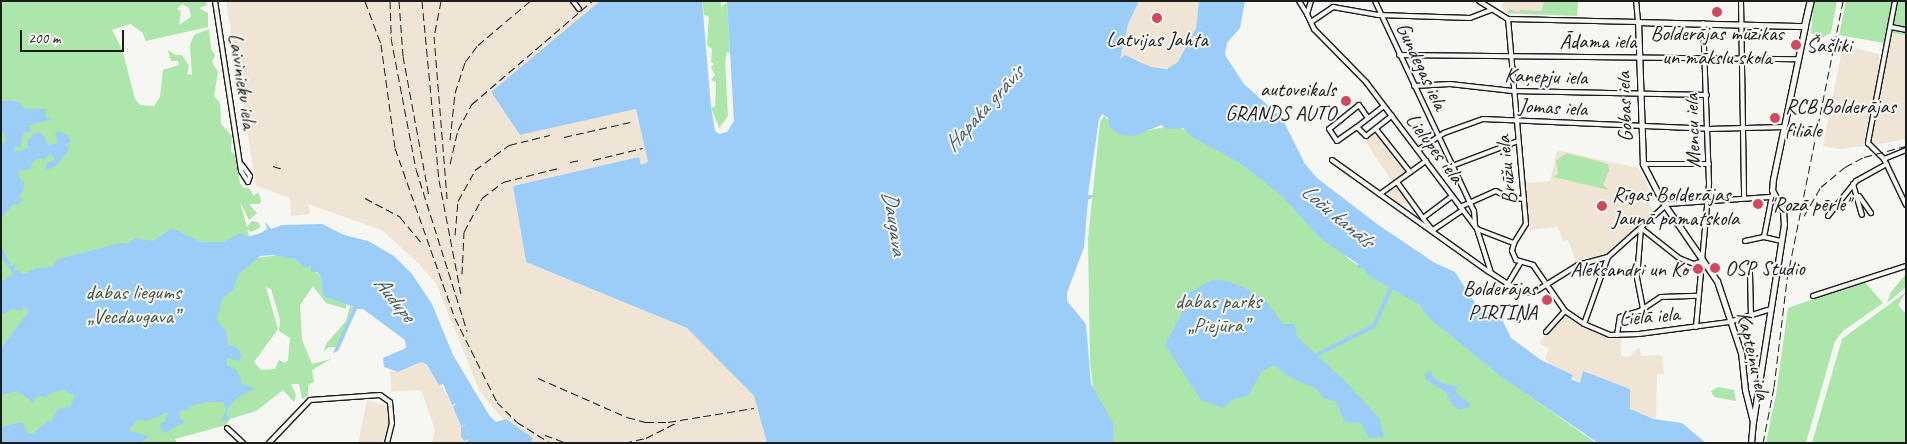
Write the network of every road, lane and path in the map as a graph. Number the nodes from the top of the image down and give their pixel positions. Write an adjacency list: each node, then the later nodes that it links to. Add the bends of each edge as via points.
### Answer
1 (216, 1): 53 (street, Laivinieku iela)
2 (573, 1): 11 (street)
3 (1299, 1): 13 (street, Lielupes iela)
4 (1311, 1): 13 (street)
5 (1375, 1): 14 (street, Gundegas iela)
6 (1479, 1): 12 (street)
7 (1636, 1): 17 (street, Gobas iela)
8 (1741, 1): 19 (street)
9 (1811, 1): 20 (main road)
10 (1895, 1): 21 (street)
11 (578, 9)
12 (1491, 10): 14 (street, via 1470,18); 15 (street)
13 (1307, 14): 16 (street, Lielupes iela)
14 (1381, 15): 16 (street, via 1333,7); 23 (street, Gundegas iela)
15 (1508, 20): 17 (street); 24 (street, Brūžu iela)
16 (1311, 22): 33 (street, Lielupes iela, via 1324,42 1361,76)
17 (1638, 22): 18 (street); 25 (street, Gobas iela)
18 (1703, 23): 19 (street); 26 (street, Mencu iela)
19 (1740, 24): 20 (street); 27 (street)
20 (1805, 26): 28 (street)
21 (1891, 27): 22 (street); 47 (street, via 1868,138 1868,143)
22 (1904, 29)
23 (1399, 55): 24 (street, Ādama iela); 29 (street, Gundegas iela)
24 (1509, 55): 25 (street, Ādama iela); 30 (street, Brūžu iela)
25 (1638, 56): 26 (street, Ādama iela); 31 (street, Gobas iela)
26 (1705, 58): 27 (street, Ādama iela); 32 (street, Mencu iela)
27 (1742, 58): 28 (street, Ādama iela); 40 (street)
28 (1797, 59): 39 (street)
29 (1414, 86): 30 (street, Kaņepju iela, via 1450,84); 43 (street, Gundegas iela)
30 (1513, 91): 31 (street, Kaņepju iela); 36 (street, Brūžu iela)
31 (1640, 94): 32 (street, Kaņepju iela); 38 (street, Gobas iela)
32 (1707, 95): 42 (street, Mencu iela)
33 (1384, 106): 34 (street, Lielupes iela); 35 (street)
34 (1392, 116): 41 (street); 45 (street, Lielupes iela)
35 (1368, 118): 37 (street); 37 (street, via 1359,105 1329,129 1337,141)
36 (1516, 120): 38 (street, Jomas iela); 43 (street, Jomas iela, via 1479,119); 44 (street, Brūžu iela)
37 (1357, 127): 41 (street, via 1366,136)
38 (1641, 127): 42 (street, Jomas iela); 50 (street, Gobas iela)
39 (1784, 127): 40 (street, Jomas iela); 61 (street)
40 (1742, 128): 42 (street, Jomas iela); 63 (street)
41 (1376, 129): 55 (street)
42 (1708, 129): 51 (street, Mencu iela)
43 (1438, 136): 45 (street, Jomas iela); 54 (street, Gundegas iela)
44 (1518, 141): 54 (street); 62 (street, Brūžu iela)
45 (1418, 150): 49 (street, Lielupes iela)
46 (1906, 150): 47 (street)
47 (1884, 159): 52 (street)
48 (1332, 160): 58 (street)
49 (1426, 161): 55 (street); 60 (street, Lielupes iela)
50 (1643, 164): 51 (street); 68 (street, Gobas iela)
51 (1709, 164): 64 (street, Mencu iela)
52 (1887, 164): 57 (street); 66 (street)
53 (242, 165)
54 (1452, 166): 65 (street, Gundegas iela)
55 (1410, 172): 56 (street)
56 (1397, 182): 58 (street); 67 (street)
57 (1853, 184): 59 (street); 73 (street)
58 (1380, 194): 70 (street)
59 (1858, 194): 71 (street); 72 (street)
60 (1452, 196): 69 (street, Lielupes iela); 74 (street)
61 (1772, 196): 63 (street); 78 (street); 80 (street, via 1784,217)
62 (1524, 198): 65 (street, via 1507,197 1496,191); 81 (street, Brūžu iela, via 1526,224)
63 (1744, 198): 64 (street)
64 (1708, 200): 68 (street); 83 (street, Mencu iela)
65 (1469, 201): 69 (street); 75 (street, Gundegas iela, via 1476,218)
66 (1906, 205)
67 (1414, 206): 70 (street); 74 (street)
68 (1665, 206): 76 (street); 83 (street, Kapteiņu iela)
69 (1461, 208): 75 (street, Lielupes iela); 77 (street)
70 (1405, 212): 77 (street)
71 (1871, 213)
72 (1862, 215)
73 (1828, 216)
74 (1423, 218): 77 (street)
75 (1476, 228): 81 (street, Brūžu iela); 86 (street, Lielupes iela)
76 (1641, 228): 82 (street); 83 (street, via 1679,258 1694,264); 92 (street, via 1637,278)
77 (1433, 231): 86 (street)
78 (1764, 238): 79 (street); 80 (street)
79 (1745, 241)
80 (1781, 241): 93 (street)
81 (1514, 243): 84 (street, via 1512,250)
82 (1608, 258): 89 (street, via 1578,265); 97 (street)
83 (1702, 261): 90 (street, Mencu iela); 96 (street, Kapteiņu iela, via 1717,281)
84 (1520, 263): 88 (street); 89 (street, Lielā iela, via 1533,265)
85 (1906, 266): 91 (street)
86 (1491, 273): 88 (street)
87 (1750, 273): 95 (street)
88 (1507, 285): 89 (street, via 1530,294)
89 (1546, 286): 94 (street, Lielā iela)
90 (1698, 296): 92 (street, via 1661,297); 98 (street, Mencu iela)
91 (1813, 296)
92 (1643, 309): 100 (street, via 1620,317)
93 (1771, 309): 95 (street, Lielā iela); 101 (street)
94 (1565, 311): 97 (street, Lielā iela); 99 (street)
95 (1751, 316): 96 (street, Lielā iela)
96 (1731, 322): 98 (street, Lielā iela); 101 (street, Kapteiņu iela, via 1740,347)
97 (1584, 324): 100 (street, Lielā iela)
98 (1696, 327): 100 (street, Lielā iela)
99 (1546, 332)
100 (1617, 335)
101 (1753, 422): 103 (street, Kapteiņu iela)
102 (227, 428): 104 (street)
103 (1752, 442)
104 (243, 443)
105 (269, 443): 106 (street, via 310,400 380,394 390,402 392,423)
106 (387, 443)

